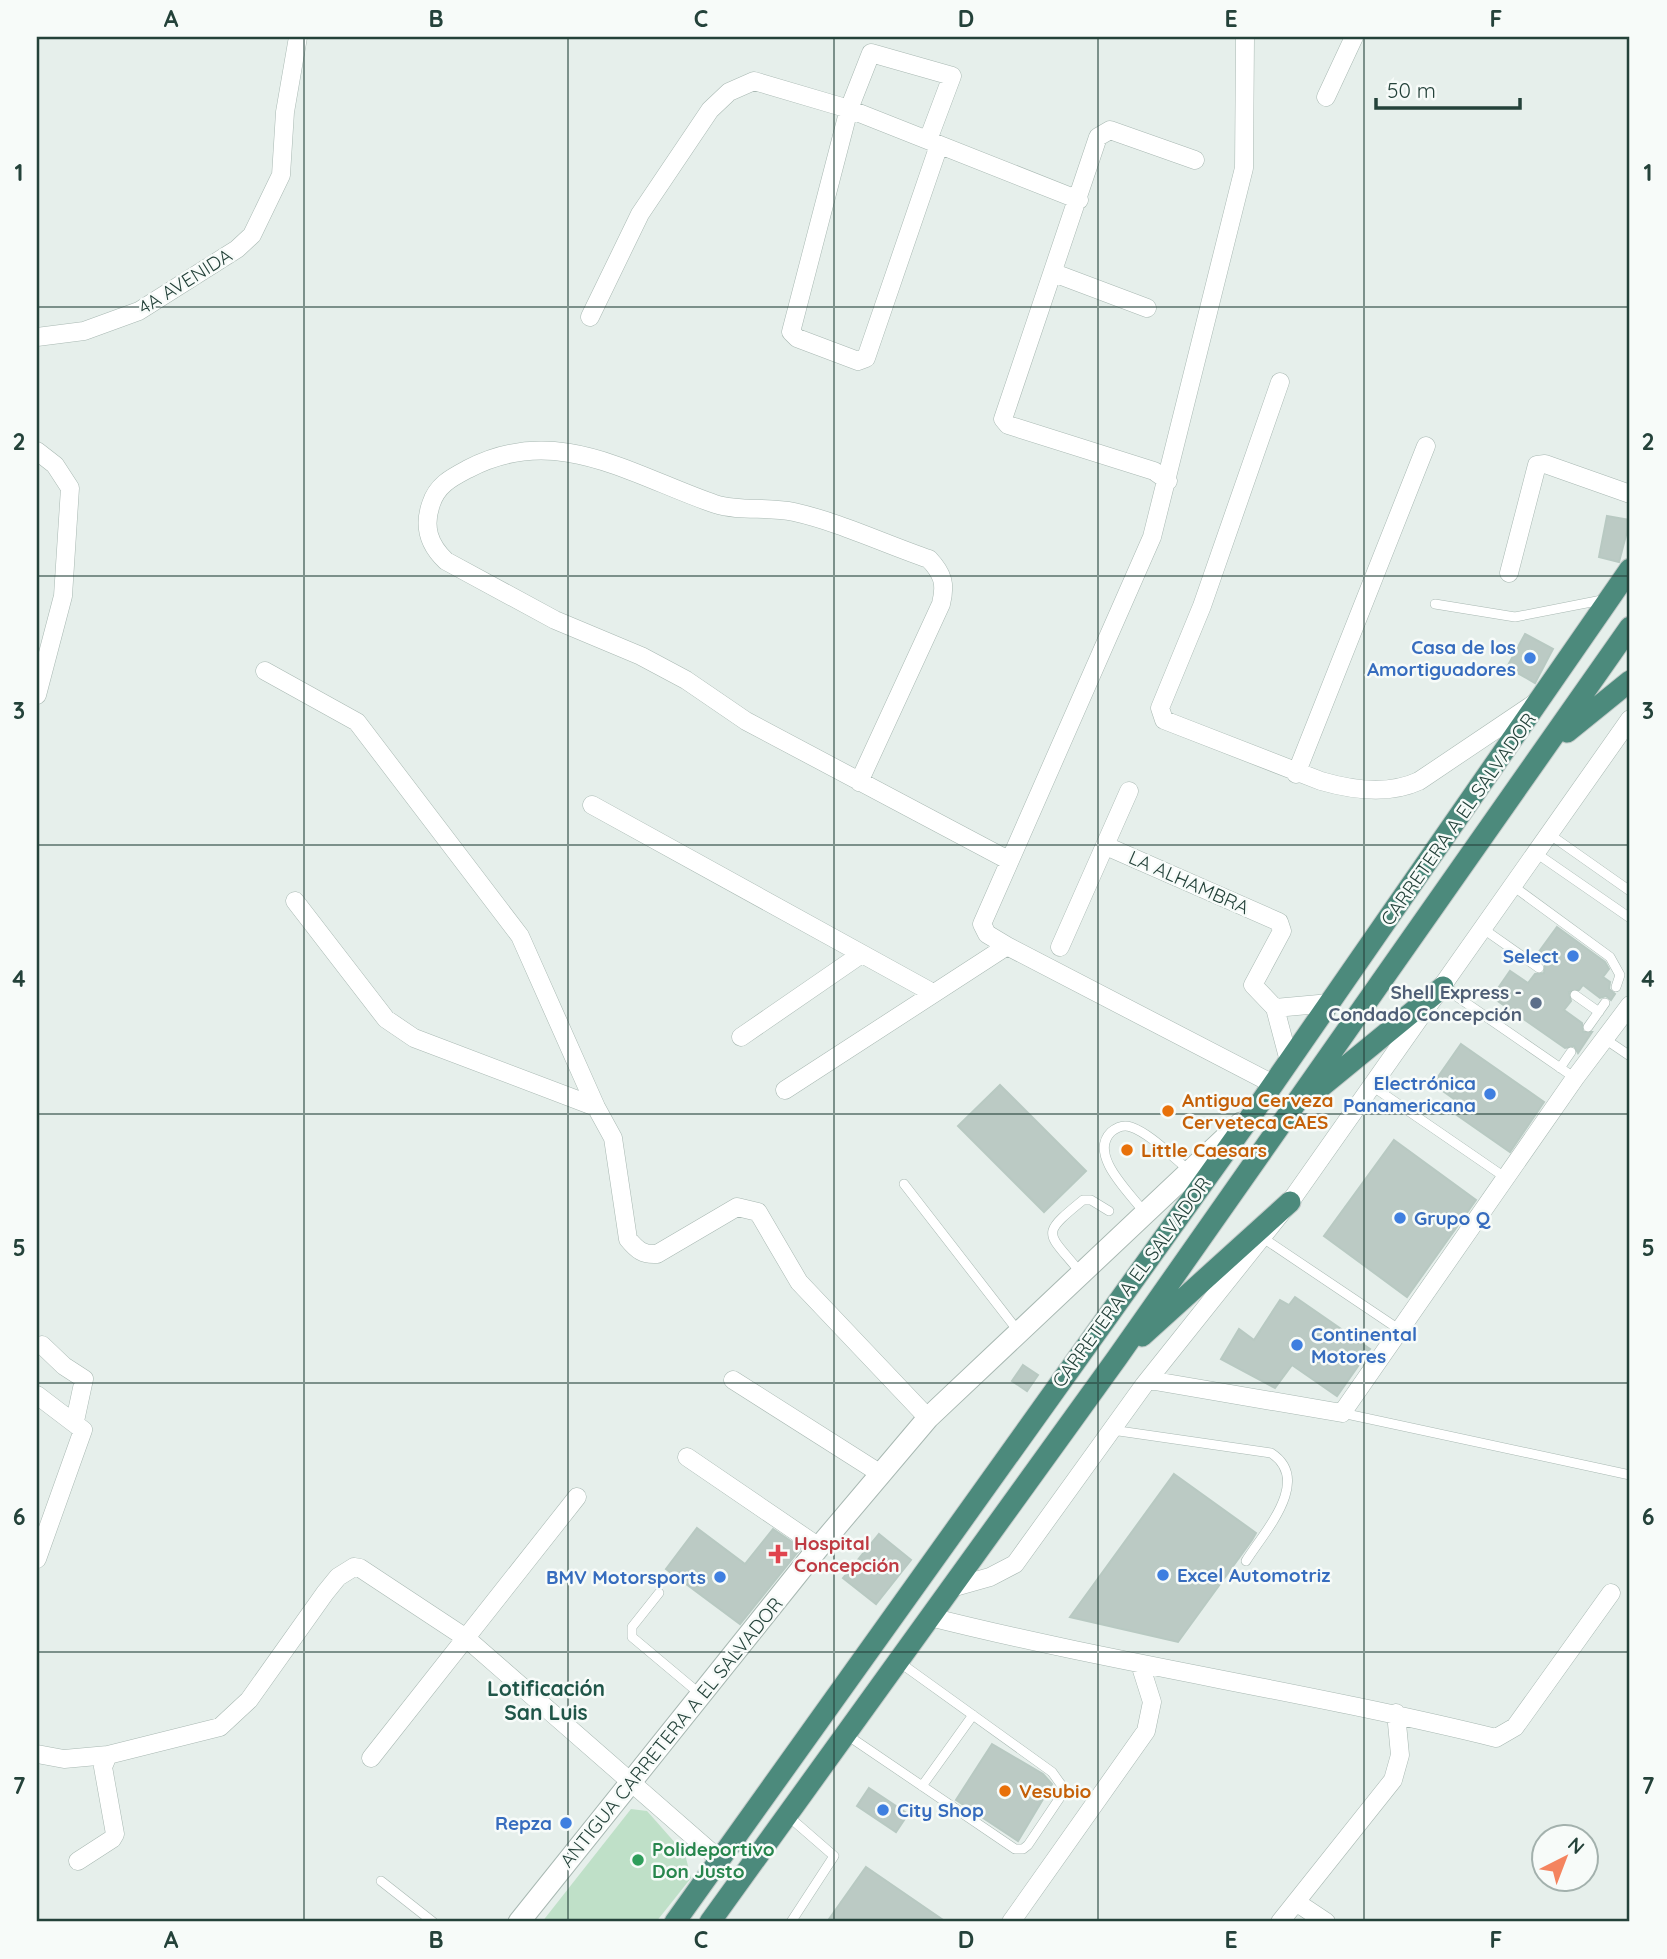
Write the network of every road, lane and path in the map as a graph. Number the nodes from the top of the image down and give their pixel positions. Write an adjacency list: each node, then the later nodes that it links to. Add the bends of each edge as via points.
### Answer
1 (298, 37): 12 (street, 4A AVENIDA, via 285,112 281,175 251,235 237,249 139,311 84,331)
2 (1245, 37): 16 (street, via 1244,167)
3 (1354, 37): 4 (street)
4 (1326, 97)
5 (849, 109): 6 (street); 6 (street, via 871,53 950,74 954,79); 6 (street, via 792,332 797,338 858,361 866,358); 11 (street, via 754,81 729,92 710,110 640,215)
6 (934, 143): 8 (street)
7 (1195, 160): 8 (street, via 1110,130 1103,132)
8 (1079, 200): 9 (street)
9 (1054, 273): 10 (street); 16 (street, via 1003,419 1154,471)
10 (1147, 308)
11 (590, 317)
12 (37, 337)
13 (1280, 382): 31 (street, via 1202,606 1160,708 1164,720)
14 (1426, 446): 31 (street)
15 (37, 451): 25 (street, via 55,465 69,488 63,596)
16 (1168, 481): 38 (street, via 1149,545)
17 (1630, 494): 19 (street, via 1537,465)
18 (1630, 569): 20 (highway, CARRETERA A EL SALVADOR)
19 (1508, 573)
20 (1609, 599): 21 (lane, via 1515,617); 26 (highway, CARRETERA A EL SALVADOR)
21 (1435, 604)
22 (1630, 627): 29 (highway, CARRETERA A EL SALVADOR)
23 (265, 671): 67 (street, via 358,722 520,936)
24 (1630, 681): 29 (highway)
25 (37, 695)
26 (1542, 698): 28 (street); 30 (highway, CARRETERA A EL SALVADOR)
27 (1630, 719): 35 (street)
28 (1472, 746): 30 (street); 31 (street, via 1400,790 1342,787)
29 (1549, 746): 69 (highway, CARRETERA A EL SALVADOR)
30 (1500, 758): 52 (highway, CARRETERA A EL SALVADOR)
31 (1296, 774)
32 (859, 782): 32 (street, via 941,604 945,588 929,559 796,512 717,505 616,463 579,453 535,452 477,464 436,490 427,519 428,535 446,561 555,620 686,680 746,721); 38 (street)
33 (1129, 791): 36 (street)
34 (592, 805): 46 (street)
35 (1549, 834): 37 (street); 40 (lane)
36 (1107, 846): 45 (street, LA ALHAMBRA); 55 (street, LA ALHAMBRA, via 1279,922 1282,930 1253,985)
37 (1536, 853): 39 (street); 42 (lane)
38 (1008, 860): 44 (street, via 982,924 987,934)
39 (1513, 886): 43 (street); 49 (lane, via 1611,957 1620,975)
40 (1630, 891)
41 (295, 901): 67 (street, via 386,1019 414,1038)
42 (1630, 918)
43 (1482, 928): 47 (lane); 48 (street)
44 (1007, 946): 50 (street); 64 (street)
45 (1060, 947)
46 (860, 955): 50 (street); 58 (street)
47 (1539, 968)
48 (1443, 987): 63 (lane); 65 (street); 69 (highway)
49 (1616, 987)
50 (933, 993): 66 (street)
51 (1575, 995): 56 (lane)
52 (1330, 1003): 55 (street); 62 (highway, CARRETERA A EL SALVADOR)
53 (1605, 1003): 56 (lane)
54 (1630, 1004): 59 (street)
55 (1275, 1008): 62 (street, LA ALHAMBRA)
56 (1599, 1012): 57 (lane)
57 (1588, 1027)
58 (741, 1037)
59 (1605, 1039): 61 (lane); 63 (street)
60 (1571, 1052): 63 (lane)
61 (1630, 1056)
62 (1289, 1061): 64 (highway, CARRETERA A EL SALVADOR)
63 (1567, 1073): 71 (street)
64 (1273, 1084): 68 (highway, CARRETERA A EL SALVADOR)
65 (1372, 1086): 71 (lane); 73 (street)
66 (785, 1090)
67 (596, 1107): 87 (street, via 613,1138 628,1239 638,1250 657,1254 737,1207 758,1212 799,1282)
68 (1255, 1109): 70 (street, ANTIGUA CARRETERA A EL SALVADOR); 76 (highway, CARRETERA A EL SALVADOR)
69 (1290, 1112): 82 (highway, CARRETERA A EL SALVADOR)
70 (1189, 1170): 75 (street, ANTIGUA CARRETERA A EL SALVADOR); 75 (lane, via 1133,1128 1118,1127 1111,1132 1103,1145 1105,1158)
71 (1506, 1178): 79 (street)
72 (904, 1184): 80 (lane)
73 (1290, 1202): 77 (street); 82 (highway)
74 (1110, 1211): 78 (lane, via 1083,1200 1054,1223 1052,1239)
75 (1144, 1212): 76 (street); 78 (street, ANTIGUA CARRETERA A EL SALVADOR)
76 (1167, 1231): 100 (highway, CARRETERA A EL SALVADOR)
77 (1263, 1238): 79 (lane); 84 (street)
78 (1080, 1272): 80 (street, ANTIGUA CARRETERA A EL SALVADOR)
79 (1399, 1330): 86 (street)
80 (1017, 1331): 87 (street, ANTIGUA CARRETERA A EL SALVADOR)
81 (42, 1345): 88 (street, via 84,1379)
82 (1116, 1358): 97 (highway, CARRETERA A EL SALVADOR)
83 (733, 1380): 91 (street)
84 (1149, 1380): 86 (street); 89 (street)
85 (37, 1395): 88 (street)
86 (1342, 1413): 92 (lane)
87 (928, 1418): 91 (street, ANTIGUA CARRETERA A EL SALVADOR)
88 (75, 1421): 95 (street, via 83,1430)
89 (1112, 1430): 96 (lane, via 1271,1453 1282,1460 1289,1474 1287,1494); 97 (street, via 1015,1564)
90 (687, 1457): 94 (street)
91 (881, 1474): 94 (street, ANTIGUA CARRETERA A EL SALVADOR)
92 (1630, 1475)
93 (577, 1497): 102 (street)
94 (819, 1548): 105 (street, ANTIGUA CARRETERA A EL SALVADOR)
95 (37, 1559)
96 (1246, 1561)
97 (951, 1588): 101 (highway, CARRETERA A EL SALVADOR)
98 (659, 1593): 105 (lane, via 632,1627 632,1637)
99 (1611, 1593): 106 (street, via 1506,1734 1496,1738)
100 (900, 1605): 101 (highway); 115 (highway, CARRETERA A EL SALVADOR)
101 (928, 1620): 103 (highway, CARRETERA A EL SALVADOR); 104 (street)
102 (466, 1638): 110 (street, via 354,1567 338,1577 249,1700 220,1727); 111 (street); 112 (street)
103 (899, 1661): 107 (lane); 108 (highway, CARRETERA A EL SALVADOR)
104 (1140, 1664): 106 (street); 124 (street, via 1153,1702 1146,1731)
105 (702, 1695): 112 (street, ANTIGUA CARRETERA A EL SALVADOR)
106 (1396, 1713): 118 (street, via 1400,1755 1393,1780)
107 (973, 1715): 113 (lane); 113 (lane, via 1062,1782 1065,1790 1028,1845 1015,1849)
108 (846, 1735): 113 (lane); 114 (highway, CARRETERA A EL SALVADOR)
109 (37, 1754): 110 (street, via 64,1759)
110 (108, 1755): 116 (street, via 103,1767 115,1834)
111 (371, 1758)
112 (629, 1783): 115 (street); 120 (street, ANTIGUA CARRETERA A EL SALVADOR)
113 (922, 1786)
114 (788, 1815): 122 (highway, CARRETERA A EL SALVADOR); 123 (lane, via 834,1856)
115 (720, 1860): 121 (highway, CARRETERA A EL SALVADOR)
116 (78, 1861)
117 (381, 1881): 119 (lane)
118 (1296, 1902): 125 (street); 126 (street)
119 (433, 1922)
120 (519, 1922)
121 (675, 1922)
122 (710, 1922)
123 (792, 1922)
124 (1011, 1922)
125 (1280, 1922)
126 (1326, 1922)

